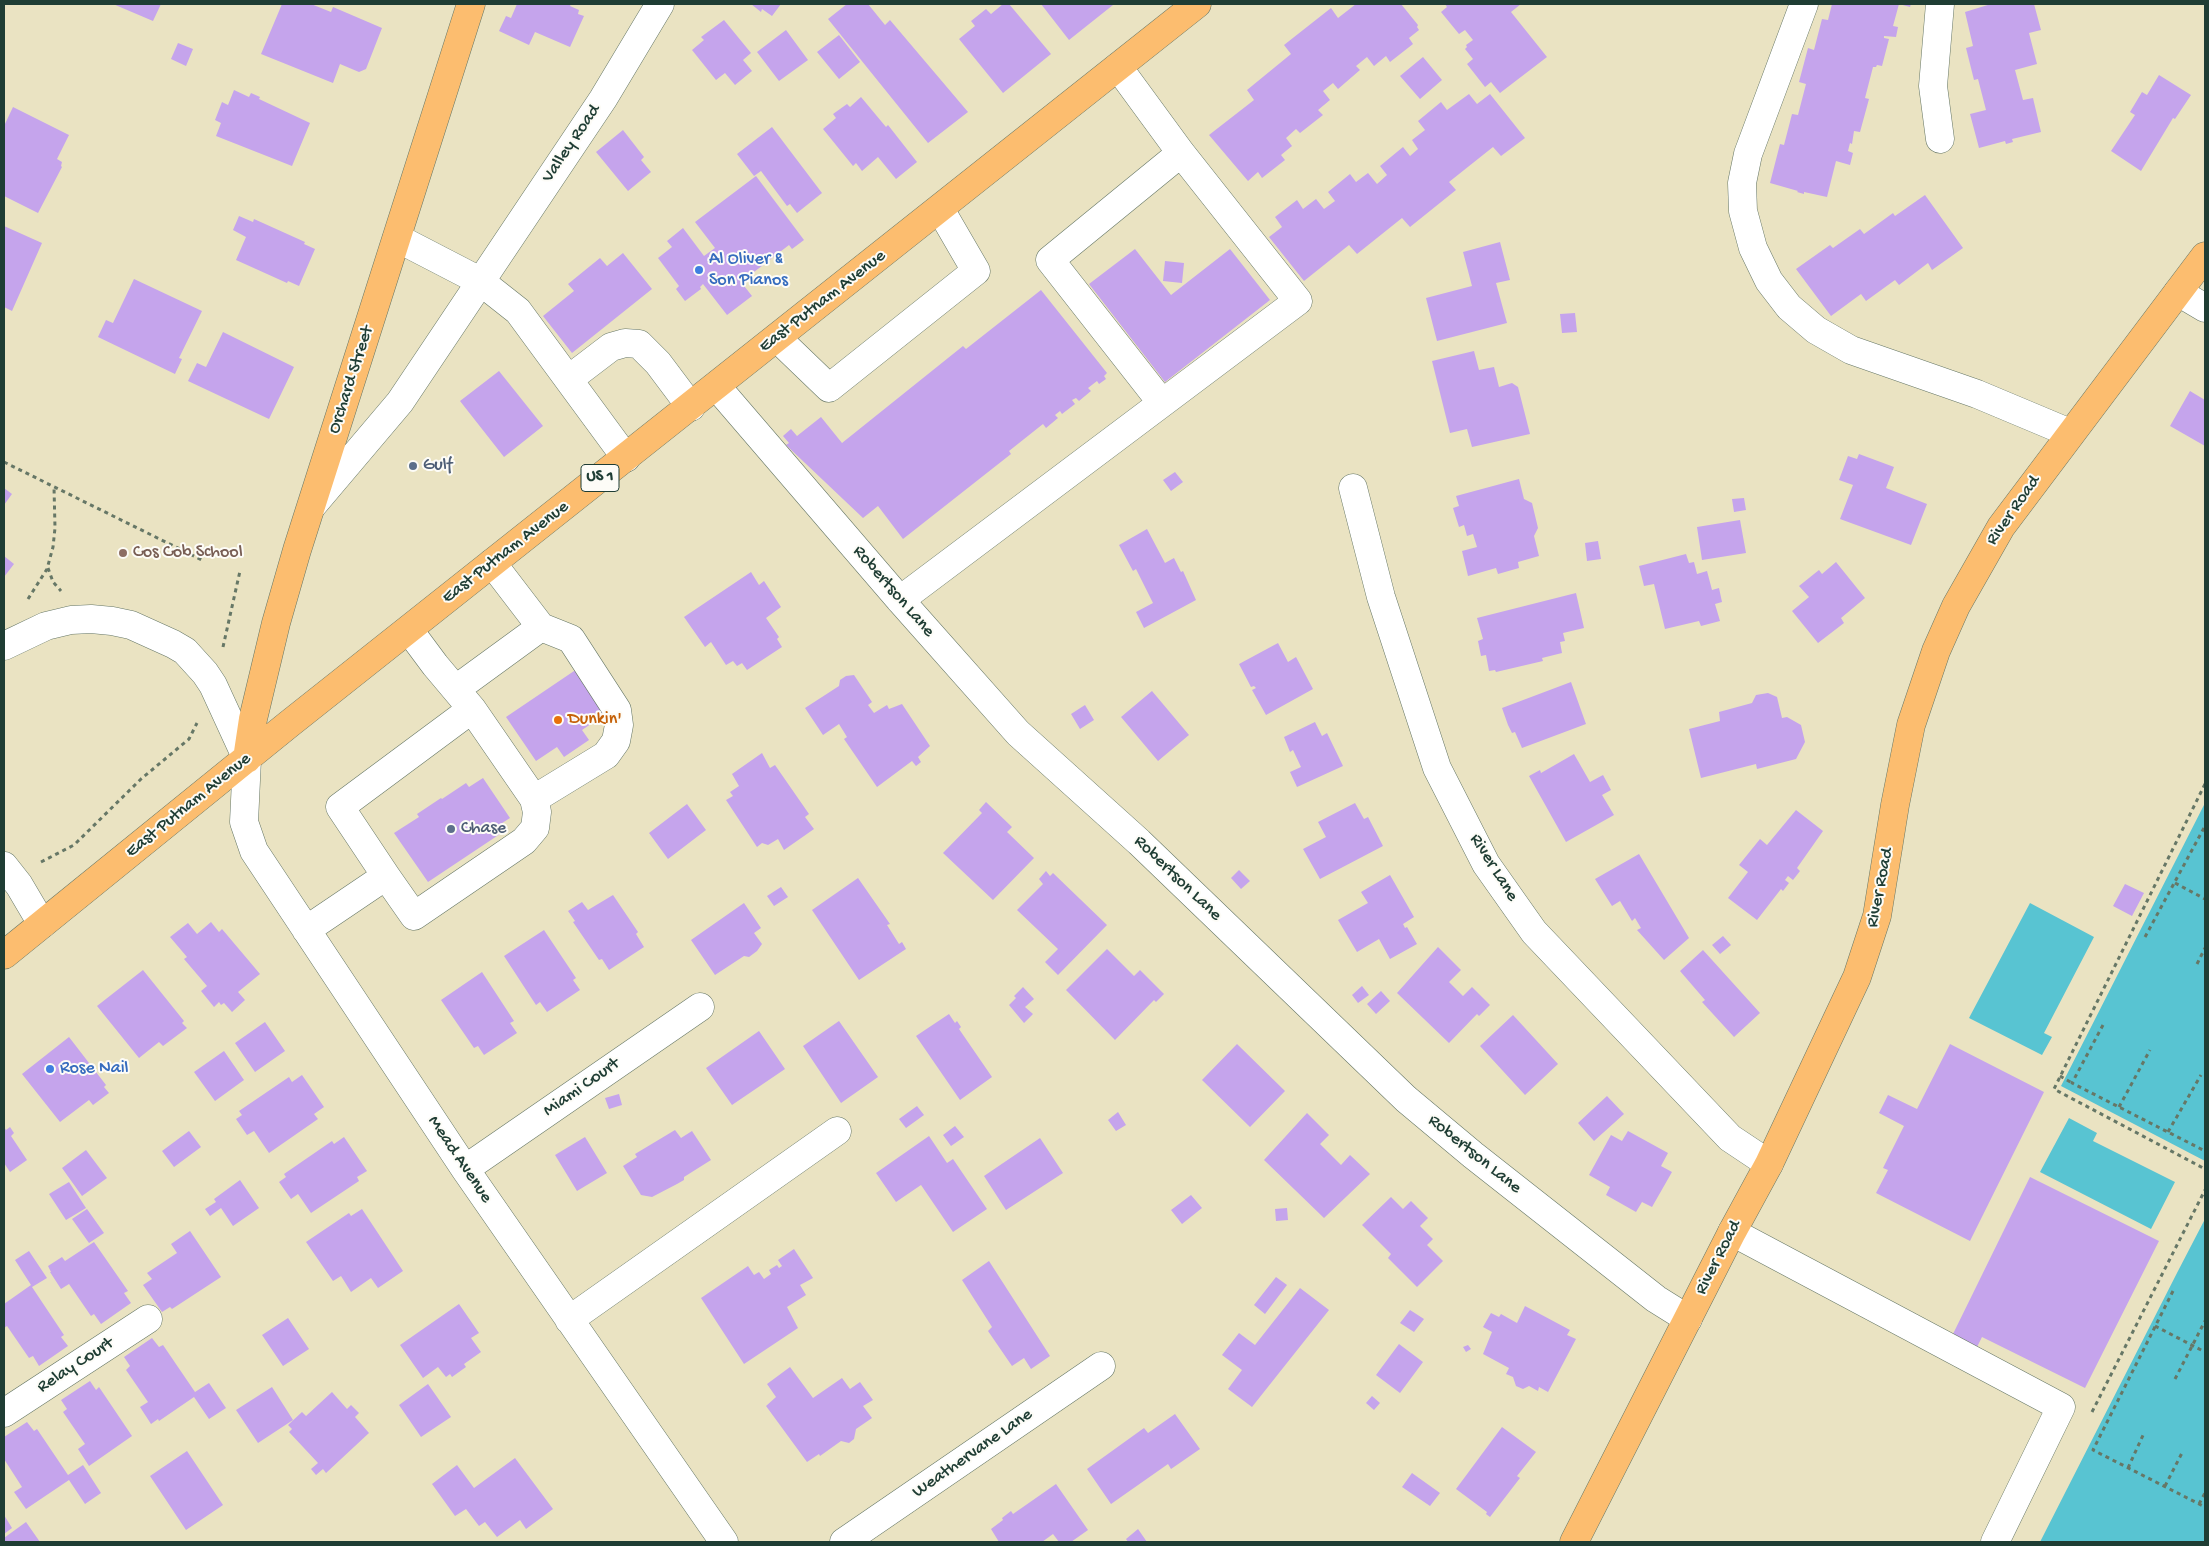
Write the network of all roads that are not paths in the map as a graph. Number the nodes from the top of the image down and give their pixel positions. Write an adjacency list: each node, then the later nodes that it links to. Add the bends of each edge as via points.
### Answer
1 (471, 4): 10 (main road, Orchard Street)
2 (660, 4): 12 (street, Valley Road, via 603,99)
3 (1804, 4): 20 (street, via 1748,154 1742,182 1743,211 1753,248 1770,281 1789,307 1816,330 1851,350 1977,394)
4 (1940, 4): 7 (street, via 1933,86)
5 (1185, 7): 6 (main road, East Putnam Avenue / US 1)
6 (1118, 67): 8 (street); 9 (main road, East Putnam Avenue / US 1)
7 (1940, 139)
8 (1181, 153): 18 (street, via 1050,260); 18 (street, via 1298,301)
9 (940, 209): 15 (main road, East Putnam Avenue / US 1); 15 (street, via 976,271 829,388)
10 (397, 238): 12 (street); 23 (main road, Orchard Street)
11 (2205, 256): 13 (main road, River Road)
12 (480, 281): 16 (street, via 518,311); 23 (street, Valley Road, via 400,402)
13 (2178, 292): 14 (street); 20 (main road, River Road)
14 (2205, 308)
15 (777, 338): 17 (main road, East Putnam Avenue / US 1)
16 (569, 379): 19 (street, via 611,347 639,344 658,363); 21 (street)
17 (717, 387): 19 (main road, East Putnam Avenue / US 1); 25 (street, Robertson Lane)
18 (1162, 403): 25 (street)
19 (691, 407): 21 (main road, East Putnam Avenue / US 1)
20 (2070, 433): 39 (main road, River Road, via 1987,550 1936,650 1911,725 1882,892 1868,948 1847,1001)
21 (626, 458): 24 (main road, East Putnam Avenue / US 1)
22 (1352, 488): 39 (street, River Lane, via 1381,597 1437,768 1486,864 1534,932 1730,1138)
23 (312, 506): 30 (main road, Orchard Street, via 276,623)
24 (492, 563): 26 (street); 27 (main road, East Putnam Avenue / US 1)
25 (900, 600): 43 (street, Robertson Lane, via 1018,733 1139,842 1406,1099 1656,1299)
26 (541, 627): 29 (street); 31 (street, via 571,639 617,710 619,725 616,741 606,755)
27 (409, 630): 29 (street); 30 (main road, East Putnam Avenue / US 1)
28 (4, 646): 30 (street, via 46,626 92,619 131,625 185,650 213,685)
29 (464, 699): 31 (street); 33 (street, via 340,807)
30 (247, 759): 34 (main road, East Putnam Avenue / US 1); 35 (street, Mead Avenue, via 244,822 254,851)
31 (534, 799): 33 (street, via 537,812 535,828 524,840 414,916)
32 (11, 876): 34 (street)
33 (386, 876): 35 (street)
34 (42, 924): 36 (main road, East Putnam Avenue / US 1)
35 (306, 930): 40 (street, Mead Avenue)
36 (4, 955)
37 (700, 1007): 40 (street, Miami Court)
38 (837, 1131): 44 (street)
39 (1769, 1164): 41 (main road, River Road)
40 (464, 1169): 44 (street, Mead Avenue)
41 (1732, 1232): 43 (main road, River Road); 50 (street, via 2061,1407)
42 (148, 1318): 46 (street, Relay Court)
43 (1688, 1319): 49 (main road, River Road)
44 (568, 1320): 47 (street, Mead Avenue)
45 (1101, 1366): 48 (street, Weathervane Lane)
46 (4, 1413)
47 (724, 1542)
48 (844, 1542)
49 (1574, 1542)
50 (1995, 1542)

